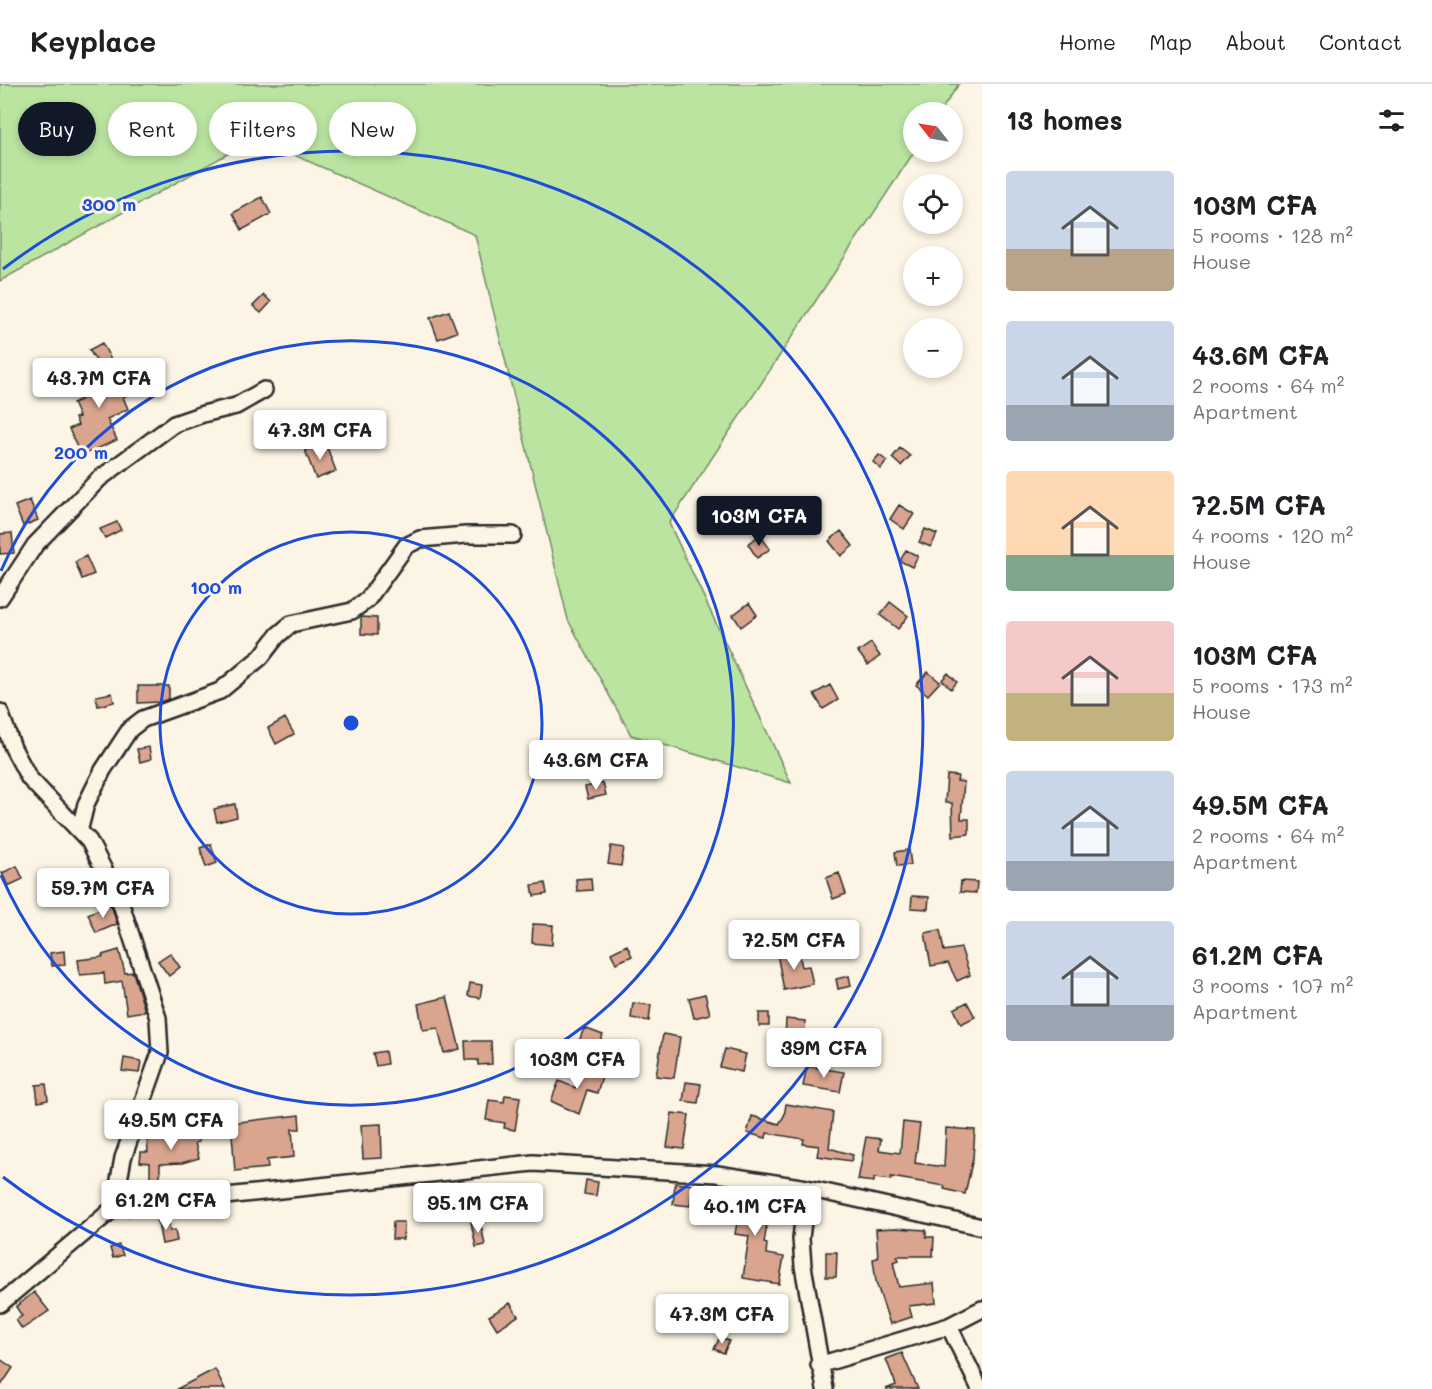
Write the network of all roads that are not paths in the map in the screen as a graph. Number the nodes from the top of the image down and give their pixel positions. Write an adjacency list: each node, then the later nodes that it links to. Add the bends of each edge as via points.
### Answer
1 (264, 390): 3 (street, via 236,406 174,424 99,479 35,545)
2 (513, 535): 5 (street, via 420,539 406,546 368,598 352,611 291,624 261,657 220,691 143,719 130,729 103,770 86,804)
3 (0, 598)
4 (0, 712): 5 (street, via 29,778)
5 (80, 828): 7 (street, via 120,901 158,1018 160,1053 123,1158)
6 (807, 1188): 7 (street, via 717,1174 533,1163); 8 (street); 12 (street, via 801,1238)
7 (114, 1208): 9 (street)
8 (982, 1227)
9 (0, 1304)
10 (982, 1309): 11 (street)
11 (949, 1326): 12 (street); 14 (street)
12 (819, 1365): 13 (street)
13 (825, 1389)
14 (980, 1389)

